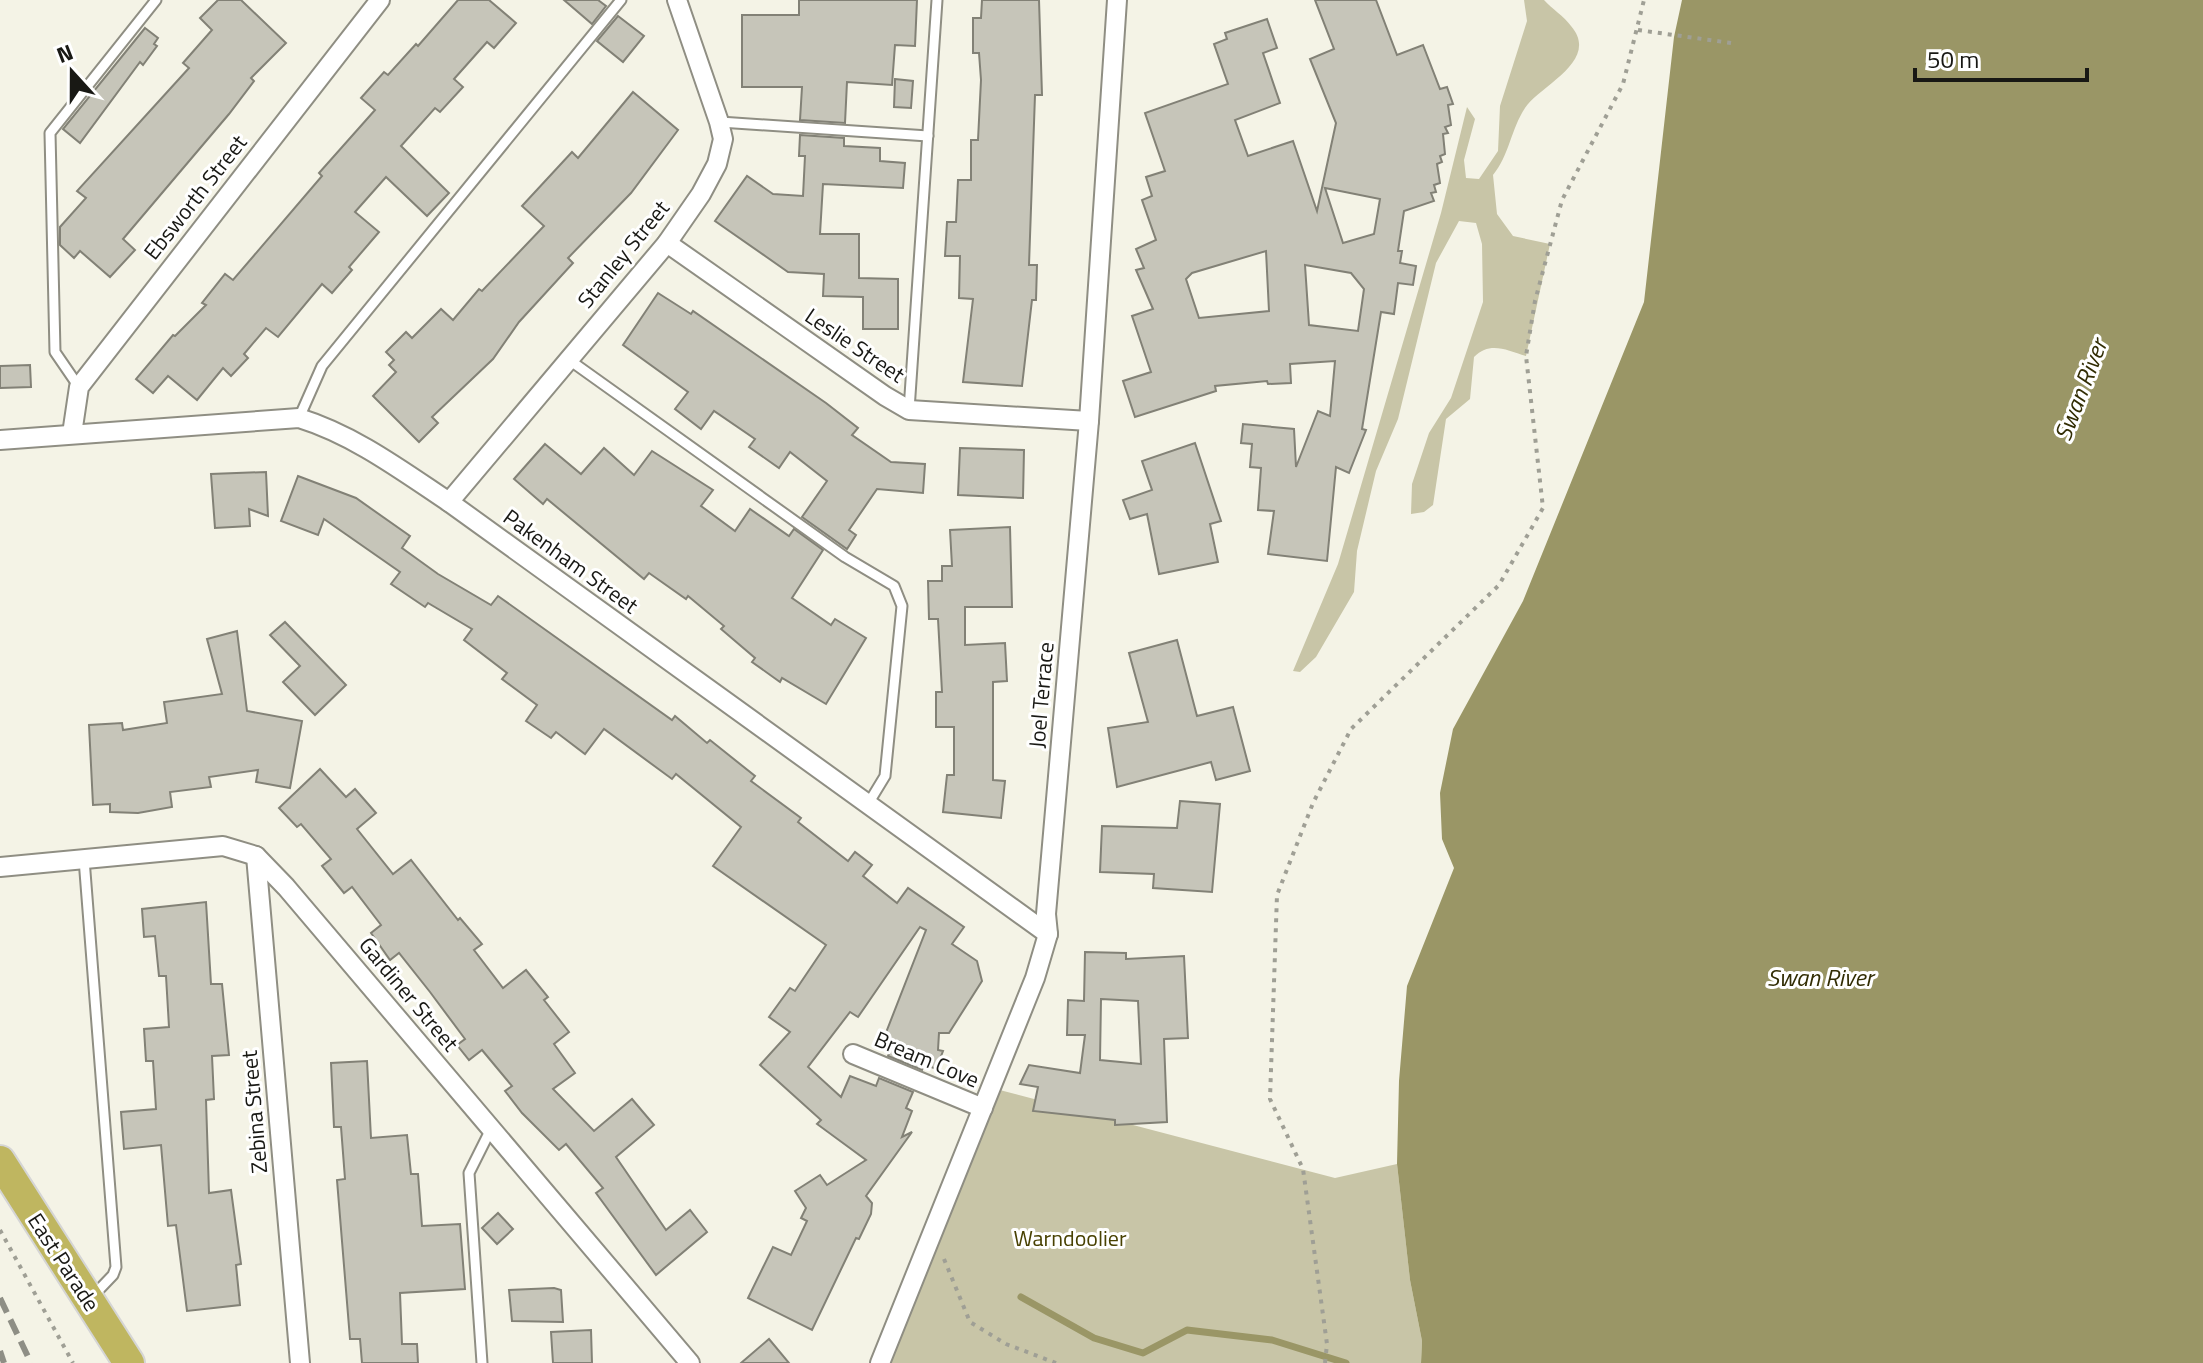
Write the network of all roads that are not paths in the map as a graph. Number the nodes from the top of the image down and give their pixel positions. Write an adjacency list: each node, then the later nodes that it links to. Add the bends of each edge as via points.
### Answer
1 (156, 0): 11 (lane, via 50,133 55,352)
2 (380, 0): 11 (street, Ebsworth Street)
3 (621, 0): 13 (lane, via 322,366)
4 (677, 0): 7 (street, Stanley Street)
5 (937, 0): 8 (lane)
6 (1117, 0): 14 (street, Joel Terrace)
7 (719, 122): 8 (lane); 9 (street, Stanley Street, via 723,139 717,164)
8 (928, 136): 12 (lane)
9 (667, 243): 10 (street, Stanley Street); 12 (street, Leslie Street)
10 (568, 359): 17 (street, Stanley Street); 18 (lane, via 845,557 894,586 902,606 885,776)
11 (79, 387): 15 (street, Ebsworth Street)
12 (909, 410): 14 (street, Leslie Street)
13 (299, 418): 15 (street, Pakenham Street); 17 (street, Pakenham Street, via 375,453)
14 (1089, 421): 22 (street, Joel Terrace)
15 (72, 434): 16 (street, Pakenham Street)
16 (0, 440)
17 (449, 502): 18 (street, Pakenham Street)
18 (868, 804): 22 (street, Pakenham Street)
19 (256, 856): 20 (street, via 223,846); 25 (street, Gardiner Street); 29 (street, Zebina Street)
20 (84, 859): 21 (street); 27 (lane, via 116,1267)
21 (0, 867)
22 (1048, 934): 24 (street, Joel Terrace)
23 (853, 1054): 24 (street, Bream Cove)
24 (983, 1108): 32 (street, Joel Terrace)
25 (491, 1129): 30 (lane, via 469,1173); 31 (street, Gardiner Street)
26 (0, 1161): 27 (highway, East Parade)
27 (89, 1300): 28 (highway, East Parade)
28 (129, 1363)
29 (300, 1363)
30 (482, 1363)
31 (690, 1363)
32 (880, 1363)

